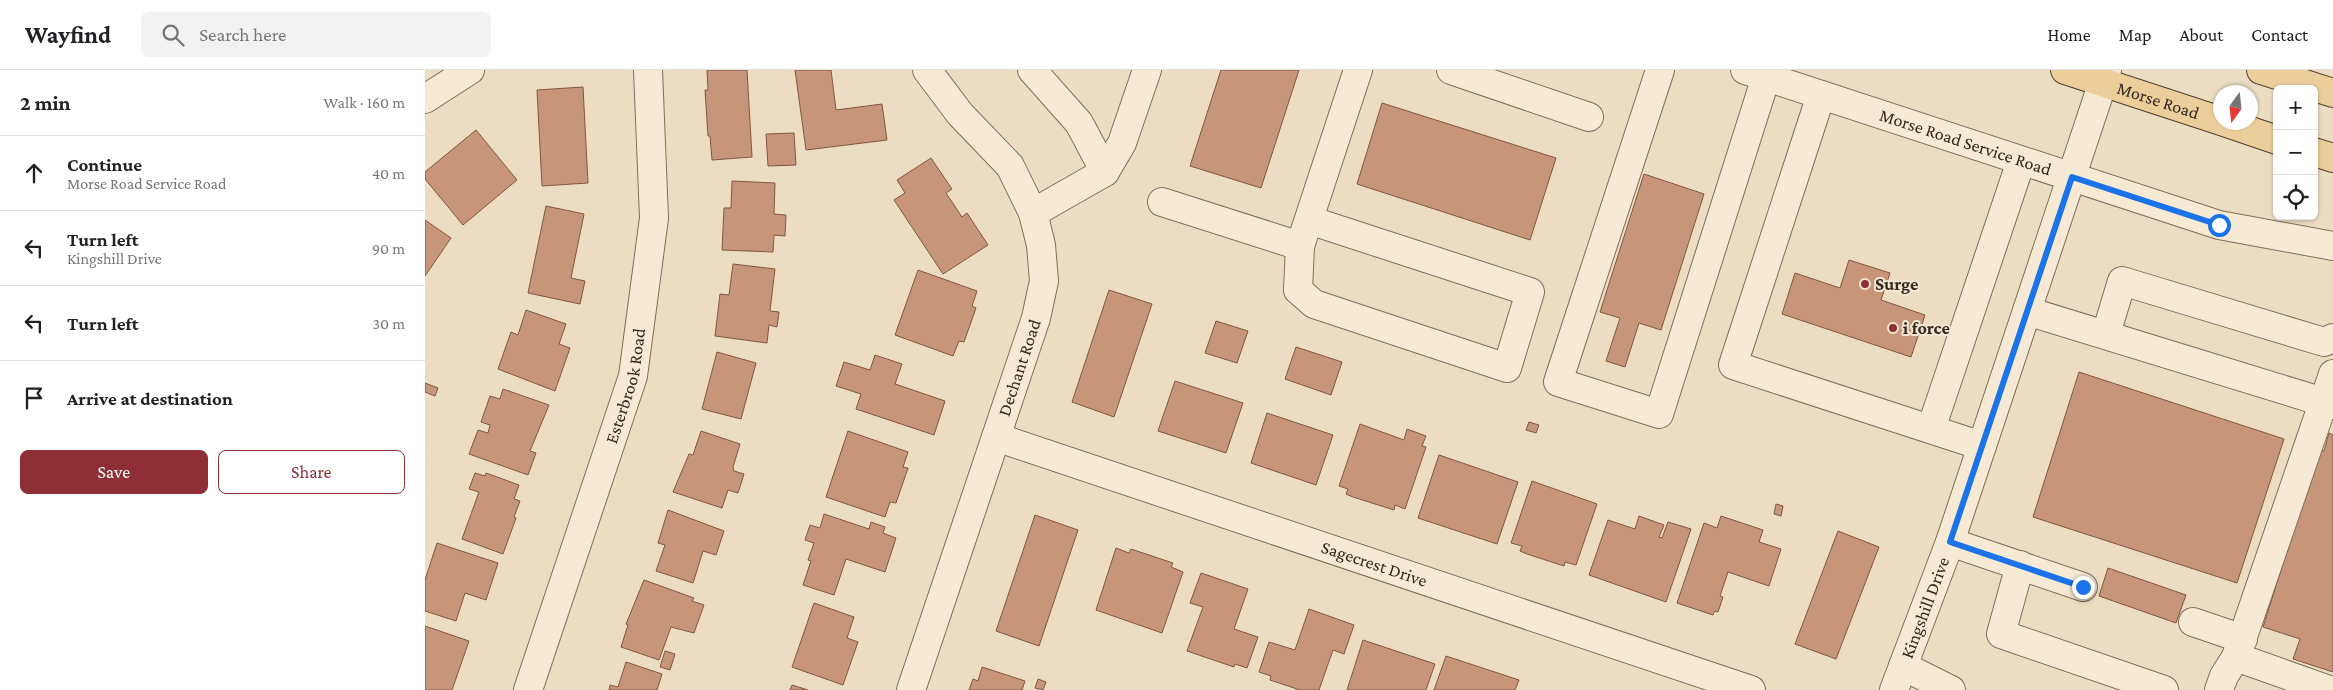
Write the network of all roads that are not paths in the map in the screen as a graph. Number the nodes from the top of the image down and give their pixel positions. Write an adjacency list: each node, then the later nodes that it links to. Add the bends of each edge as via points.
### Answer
1 (470, 70): 15 (street)
2 (648, 70): 44 (street, Esterbrook Road, via 654,218 633,376)
3 (927, 70): 26 (street, Dechant Road, via 960,114 1009,166)
4 (1032, 70): 23 (street, via 1079,123)
5 (1147, 70): 23 (street, via 1122,143)
6 (1358, 70): 27 (street)
7 (1451, 70): 16 (street)
8 (1660, 70): 11 (street, via 1558,382 1659,414)
9 (2065, 70): 12 (main road, Morse Road)
10 (2261, 70): 13 (main road)
11 (1756, 73): 14 (street, Morse Road Service Road)
12 (2105, 76): 17 (main road, Morse Road); 24 (street, Kingshill Drive)
13 (2333, 93)
14 (1821, 95): 22 (street, Morse Road Service Road); 35 (street, via 1733,365)
15 (425, 99)
16 (1589, 117)
17 (2213, 118)
18 (2248, 130): 19 (main road)
19 (2273, 139)
20 (2318, 153): 21 (main road)
21 (2333, 158)
22 (2021, 160): 24 (street, Morse Road Service Road); 35 (street)
23 (1105, 172): 26 (street)
24 (2072, 177): 29 (street, Morse Road Service Road, via 2219,225); 30 (street, Kingshill Drive)
25 (1162, 202): 28 (street)
26 (1033, 213): 36 (street, Dechant Road, via 1041,245 1044,281 1036,318)
27 (1309, 220): 28 (street); 28 (street, via 1530,292 1507,368 1314,304 1298,290)
28 (1300, 246)
29 (2333, 246)
30 (2027, 312): 31 (street); 37 (street, Kingshill Drive)
31 (2106, 334): 32 (street, via 2122,281 2324,342); 34 (street)
32 (2333, 338)
33 (2333, 374): 34 (street)
34 (2328, 404): 42 (street)
35 (1931, 429): 37 (street)
36 (996, 437): 45 (street, Dechant Road); 46 (street, Sagecrest Drive)
37 (1982, 446): 38 (street, Kingshill Drive)
38 (1950, 542): 39 (street); 43 (street, Kingshill Drive)
39 (2020, 565): 40 (street); 48 (street, via 2001,634)
40 (2083, 587)
41 (2193, 622): 42 (street)
42 (2239, 648): 49 (street); 50 (street)
43 (1898, 678): 47 (street)
44 (528, 690)
45 (911, 690)
46 (1751, 690)
47 (1951, 690)
48 (2164, 690)
49 (2219, 690)
50 (2329, 690)

